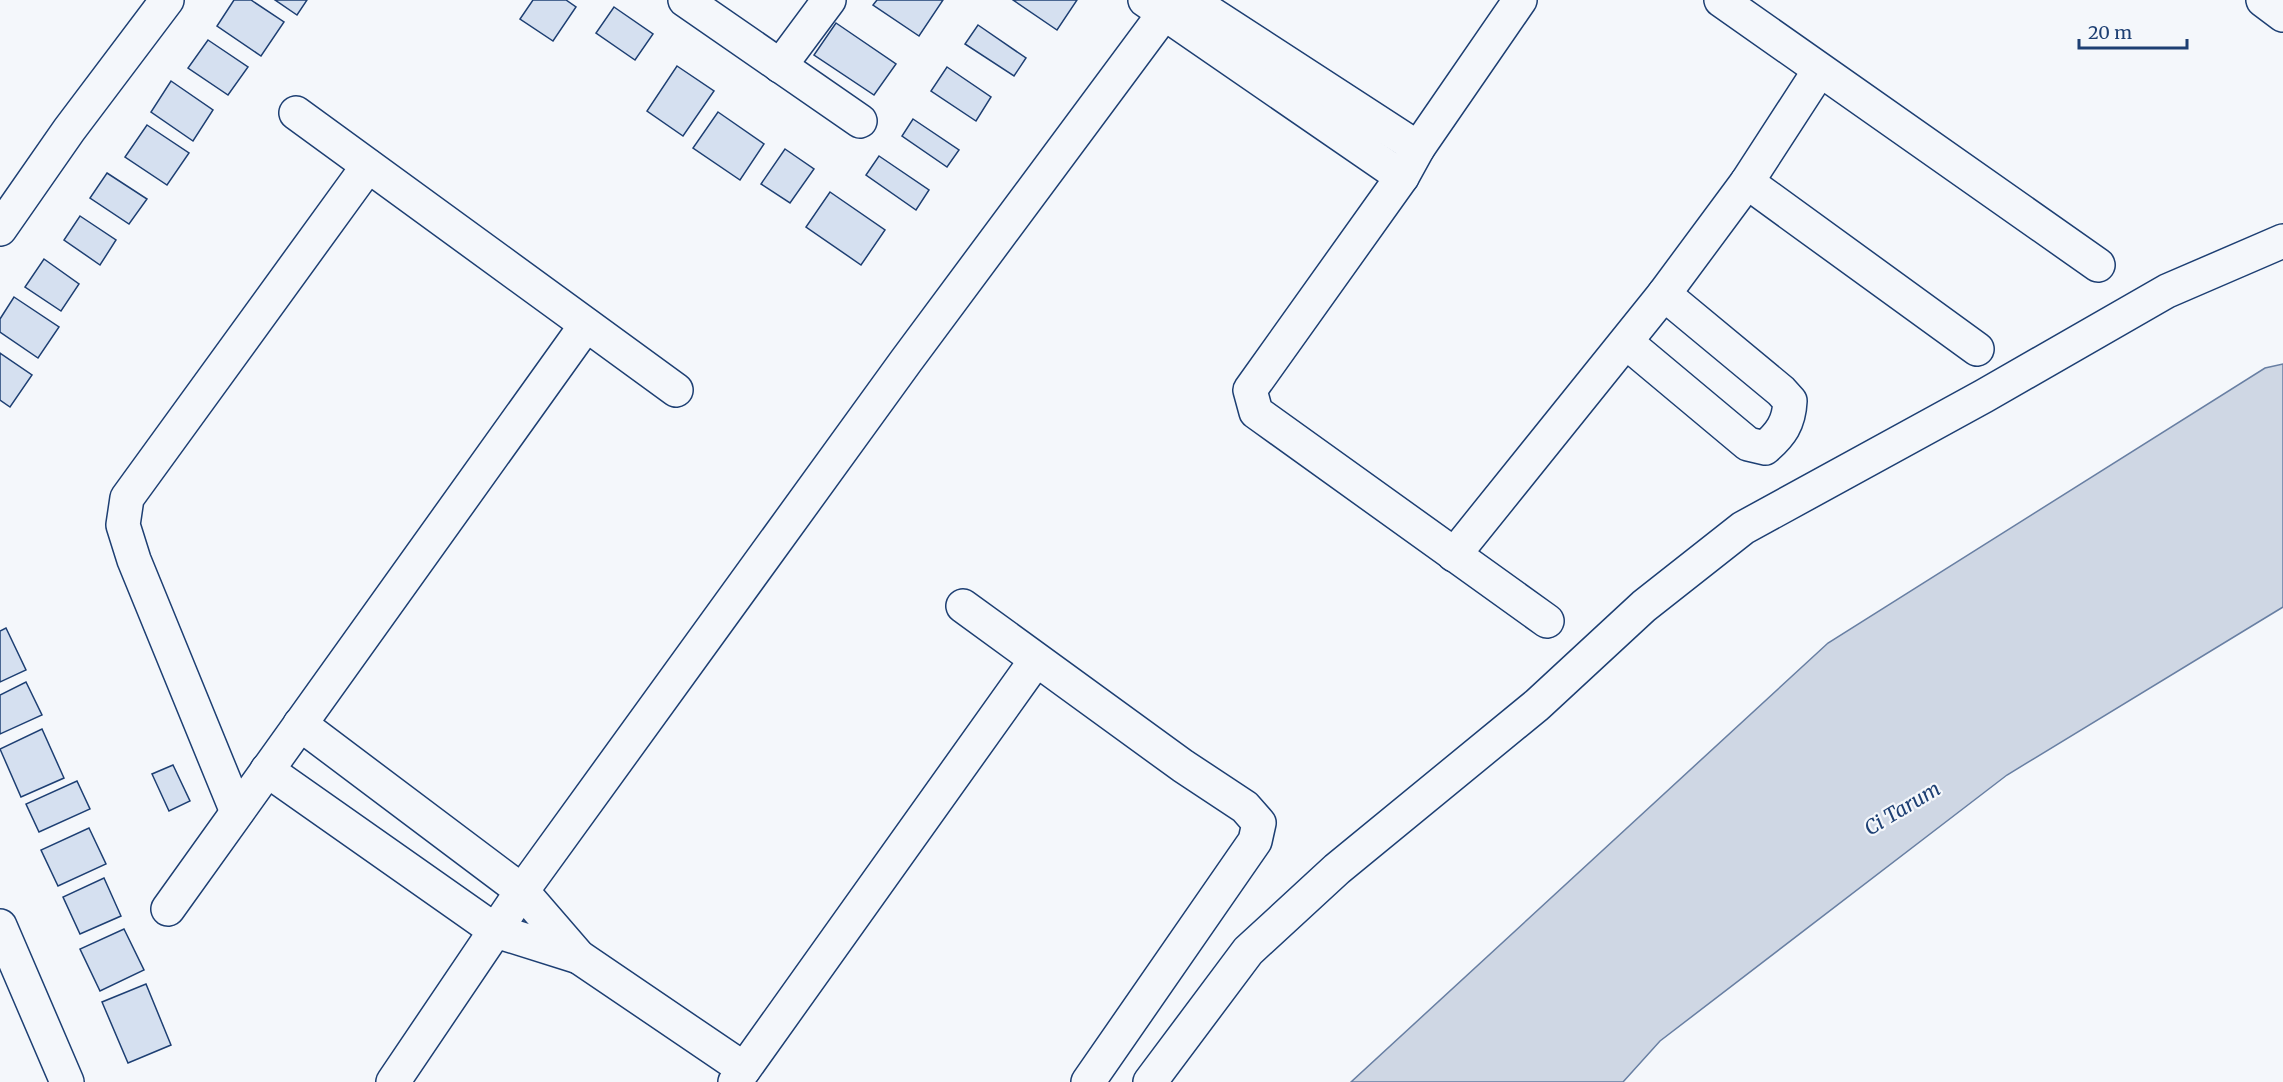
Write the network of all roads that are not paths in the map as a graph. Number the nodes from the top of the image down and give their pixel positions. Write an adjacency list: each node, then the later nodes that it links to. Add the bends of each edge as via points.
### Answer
1 (166, 0): 17 (street)
2 (685, 0): 9 (street)
3 (829, 0): 9 (street)
4 (1520, 0): 13 (street)
5 (1721, 0): 10 (street)
6 (2263, 0): 8 (street)
7 (1169, 3): 13 (street); 15 (street); 32 (street)
8 (2283, 15)
9 (780, 66): 12 (street)
10 (1819, 71): 16 (street); 19 (street)
11 (296, 113): 14 (street)
12 (860, 122)
13 (1418, 148): 15 (street)
14 (368, 166): 21 (street); 31 (street, via 127,498 123,525 134,560)
15 (1402, 177): 25 (street, via 1250,390 1256,412)
16 (1747, 182): 20 (street); 23 (street)
17 (0, 229)
18 (2283, 241): 41 (street, via 2167,291 1743,528 1644,606 1537,705 1337,869 1248,951)
19 (2098, 265)
20 (1664, 294): 22 (street); 22 (street, via 1790,401 1789,418 1780,435 1765,448 1748,444)
21 (586, 325): 24 (street); 29 (street)
22 (1626, 342): 25 (street)
23 (1977, 350)
24 (676, 390)
25 (1454, 555): 27 (street)
26 (963, 606): 28 (street)
27 (1547, 621)
28 (1036, 660): 37 (street); 40 (street, via 1245,807 1259,823 1255,841)
29 (300, 724): 30 (street); 32 (street)
30 (267, 770): 31 (street); 35 (street)
31 (237, 812): 33 (street)
32 (522, 891): 35 (street); 36 (street)
33 (168, 909)
34 (0, 926): 38 (street)
35 (496, 931): 36 (street); 39 (street)
36 (579, 957): 37 (street)
37 (740, 1075)
38 (67, 1082)
39 (393, 1082)
40 (1088, 1082)
41 (1150, 1082)

